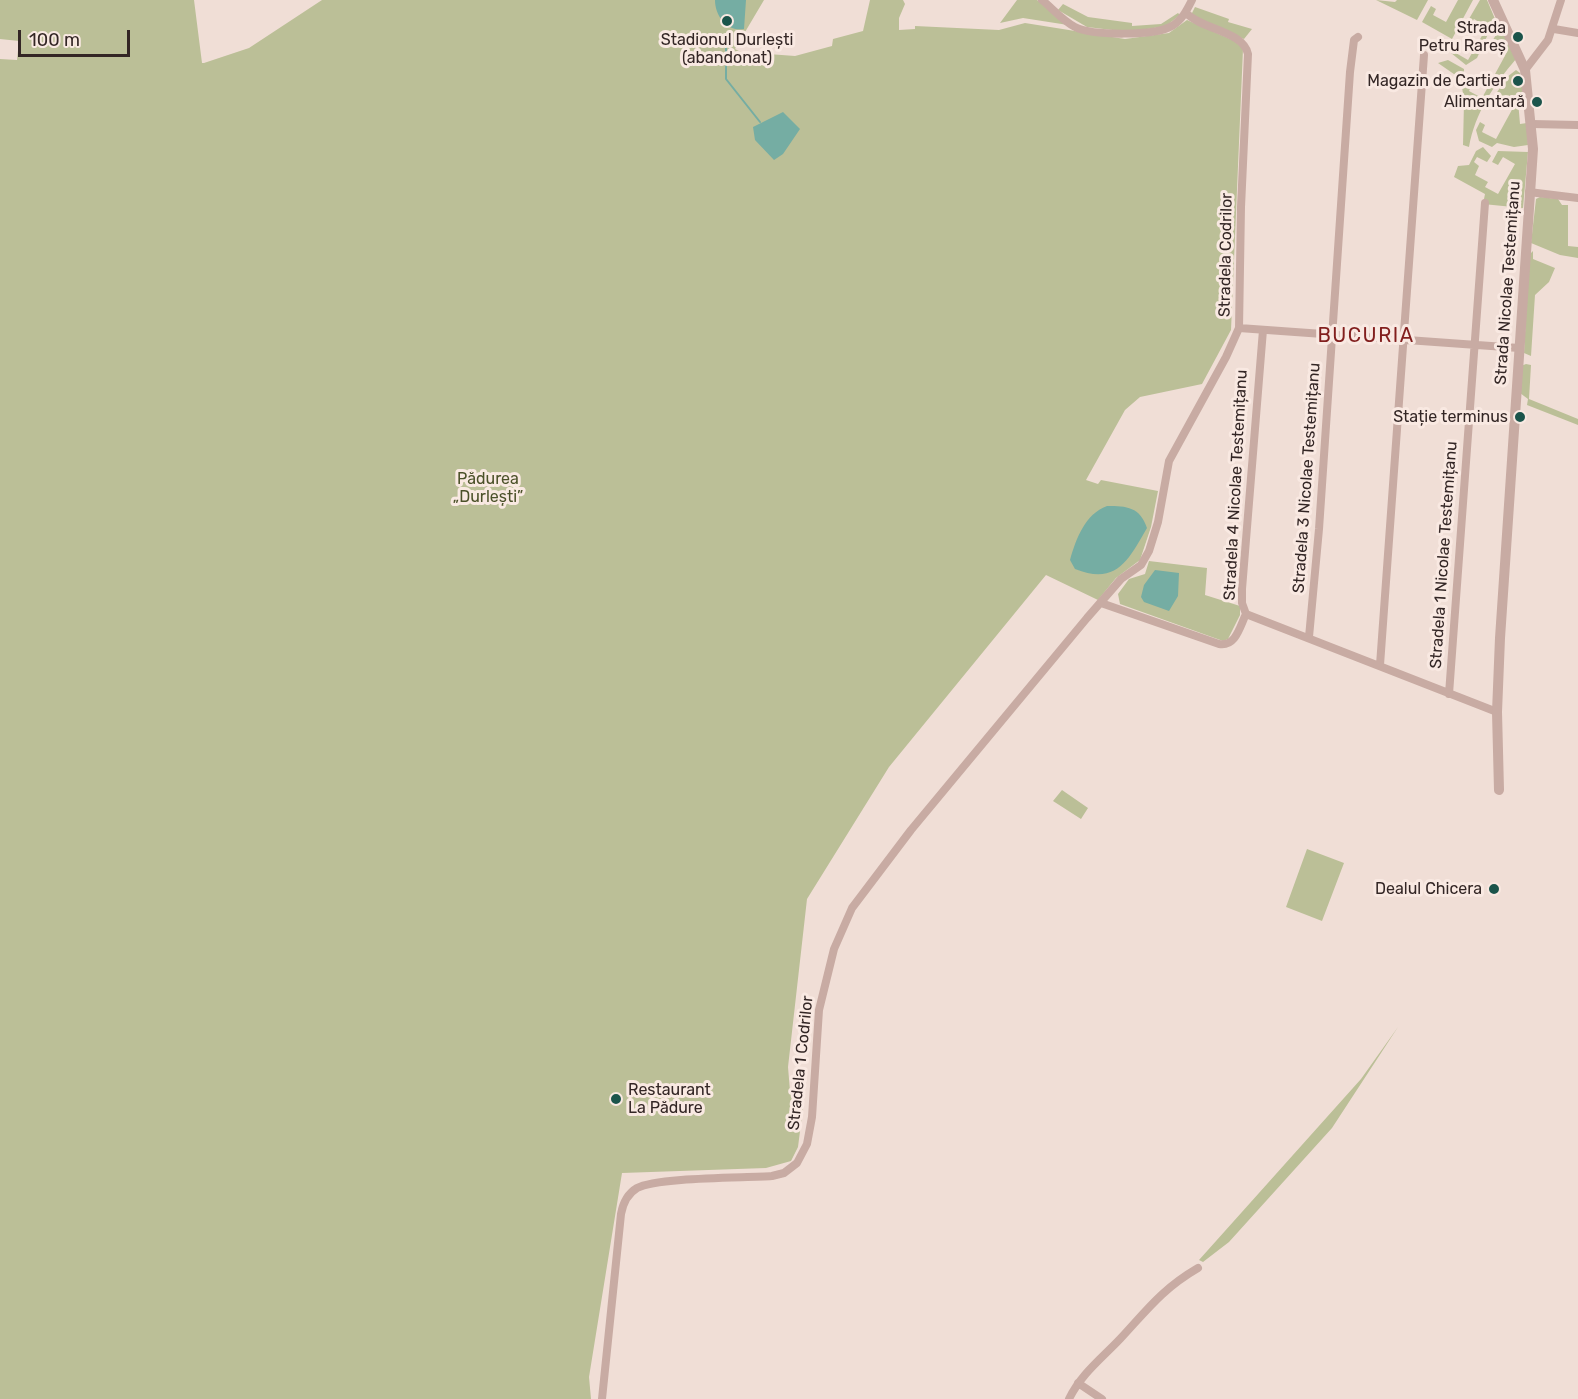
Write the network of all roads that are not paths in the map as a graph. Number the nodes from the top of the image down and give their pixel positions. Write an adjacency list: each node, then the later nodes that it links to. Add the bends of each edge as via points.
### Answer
1 (1042, 0): 5 (street, via 1075,27 1103,32 1130,34 1166,29)
2 (1192, 0): 5 (street)
3 (1493, 0): 10 (street, Strada Nicolae Testemițanu)
4 (1561, 0): 6 (street)
5 (1186, 13): 16 (street, Stradela Codrilor, via 1195,22 1239,39 1247,48)
6 (1554, 29): 7 (street); 10 (street)
7 (1578, 33)
8 (1358, 37): 18 (street, Stradela 3 Nicolae Testemițanu, via 1354,40 1350,72)
9 (1424, 55): 19 (street)
10 (1525, 70): 11 (street, Strada Nicolae Testemițanu)
11 (1532, 124): 12 (street); 13 (street, Strada Nicolae Testemițanu)
12 (1578, 125)
13 (1530, 192): 14 (street); 21 (street, Strada Nicolae Testemițanu)
14 (1578, 198)
15 (1485, 203): 20 (street, Stradela 1 Nicolae Testemițanu)
16 (1239, 328): 17 (street); 22 (street, Stradela Codrilor, via 1168,461 1158,522 1145,559)
17 (1263, 330): 18 (street); 23 (street, Stradela 4 Nicolae Testemițanu, via 1242,589)
18 (1332, 335): 19 (street); 24 (street, Stradela 3 Nicolae Testemițanu)
19 (1404, 340): 20 (street); 25 (street)
20 (1475, 345): 21 (street); 26 (street, Stradela 1 Nicolae Testemițanu)
21 (1519, 348): 27 (street, Strada Nicolae Testemițanu)
22 (1101, 603): 23 (street, Stradela 4 Nicolae Testemițanu, via 1223,645 1233,640); 31 (street, Stradela 1 Codrilor, via 911,830 846,917 824,982 810,1132 797,1163 772,1176 642,1186 625,1200)
23 (1246, 614): 24 (street)
24 (1309, 637): 25 (street)
25 (1380, 665): 26 (street)
26 (1449, 694): 27 (street)
27 (1497, 712): 28 (street, Strada Nicolae Testemițanu)
28 (1499, 790)
29 (1198, 1268): 30 (street, via 1152,1302)
30 (1078, 1383): 32 (street); 33 (street)
31 (602, 1399)
32 (1069, 1399)
33 (1102, 1399)

